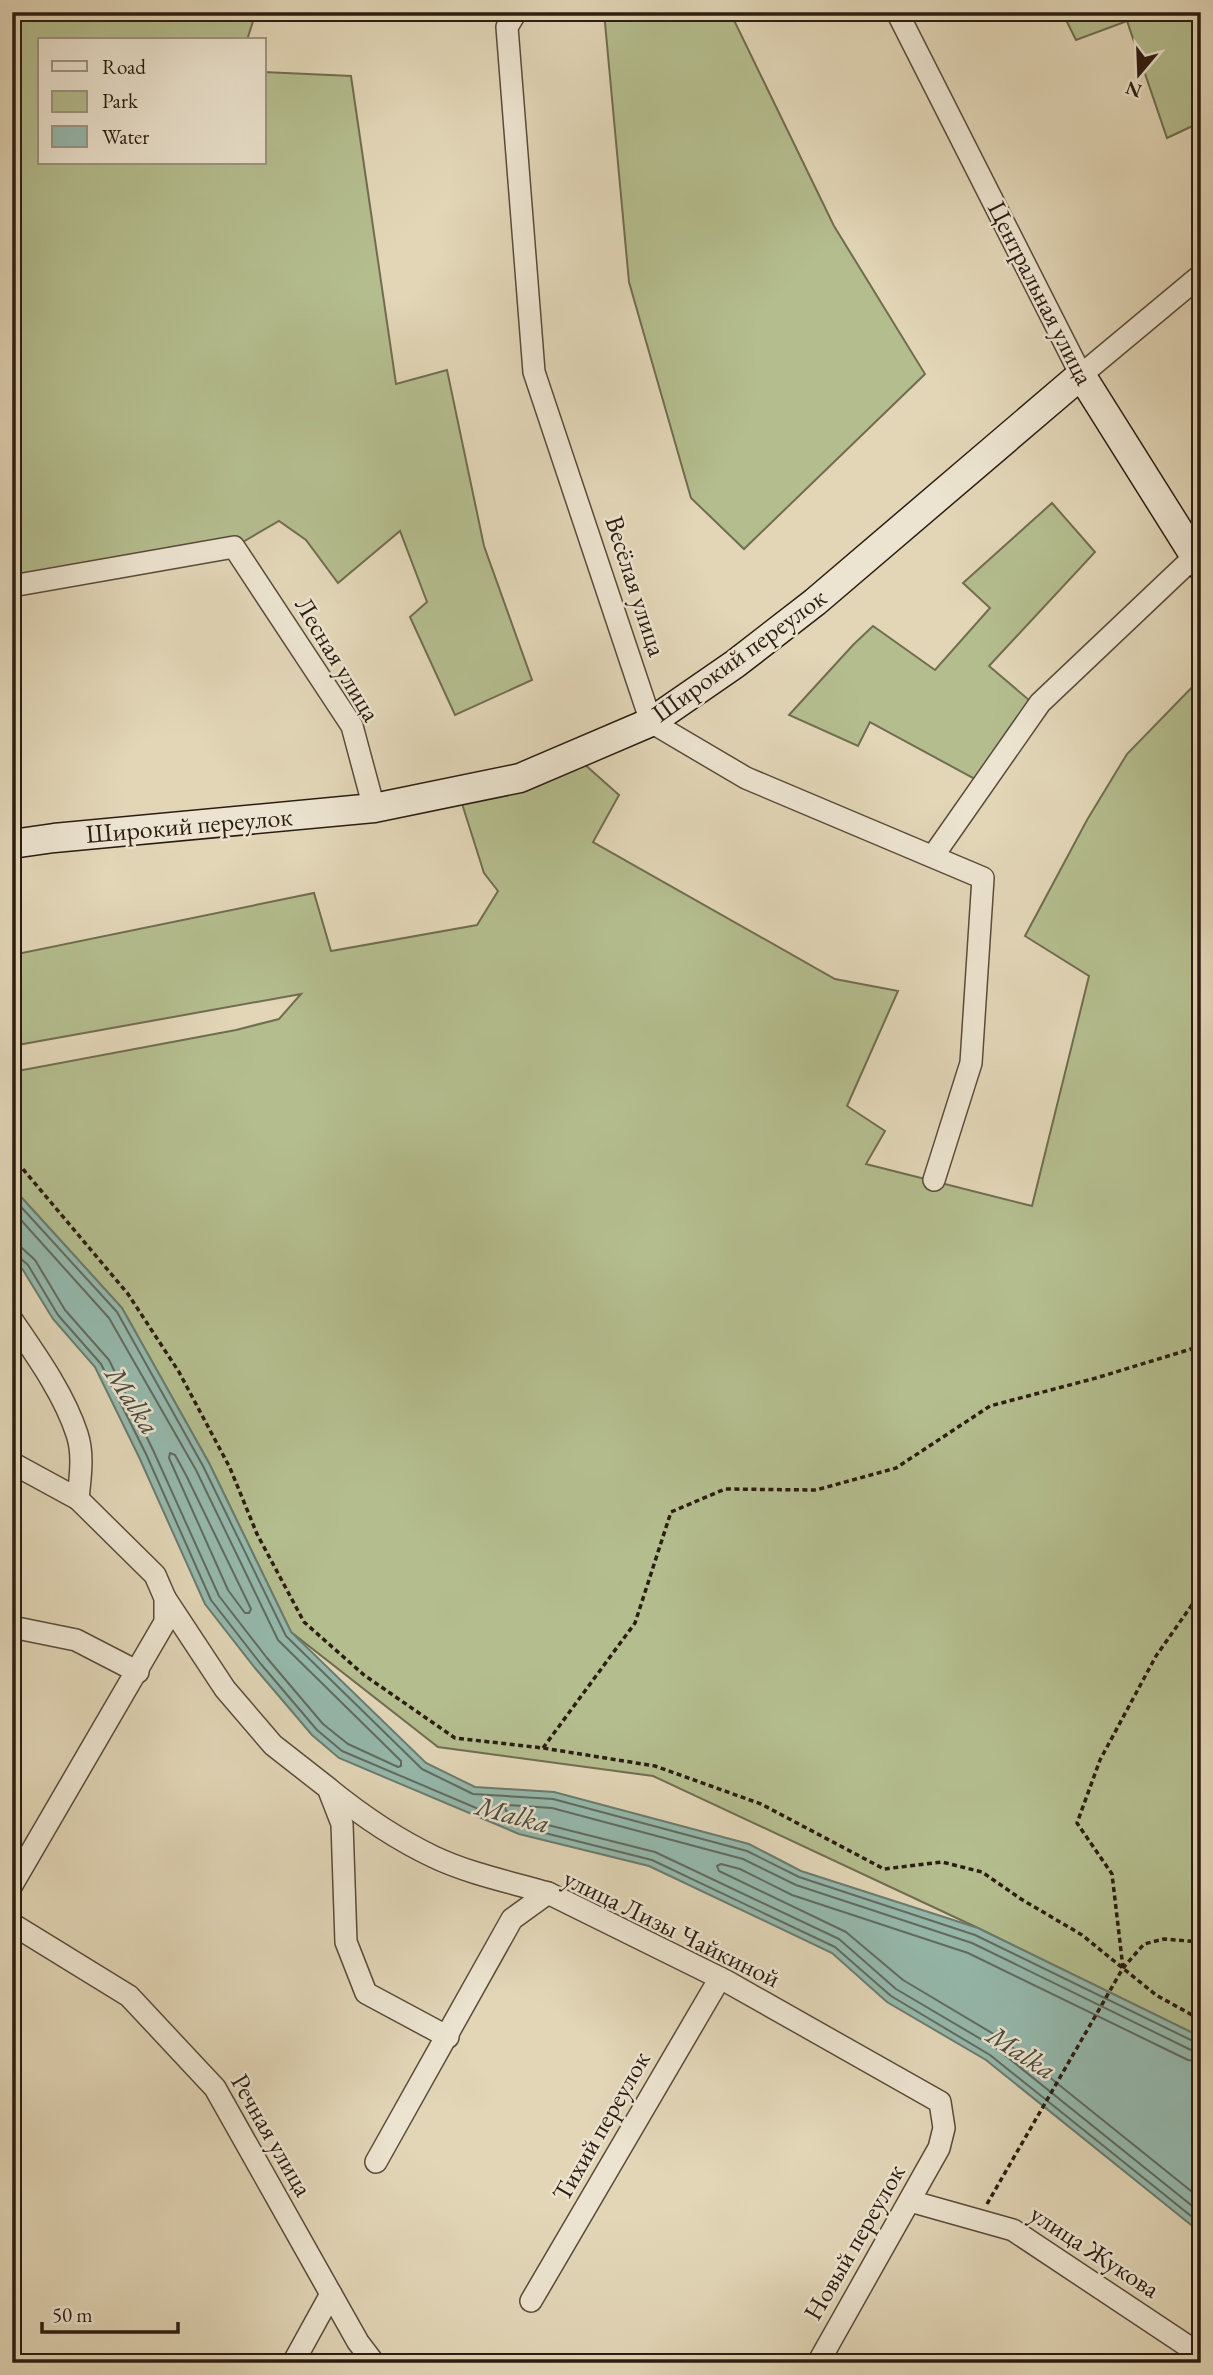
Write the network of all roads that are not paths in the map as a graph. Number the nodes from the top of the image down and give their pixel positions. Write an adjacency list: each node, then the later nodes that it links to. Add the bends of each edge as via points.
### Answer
1 (516, 12): 7 (street, Весёлая улица, via 507,27 534,372)
2 (897, 12): 4 (street, Центральная улица)
3 (1201, 275): 4 (street, Широкий переулок)
4 (1081, 374): 5 (street, Центральная улица); 7 (street, Широкий переулок, via 815,602)
5 (1197, 561): 10 (street, via 1040,703)
6 (12, 586): 8 (street, Лесная улица, via 234,547 352,726)
7 (651, 722): 8 (street, Широкий переулок, via 520,778); 10 (street, via 746,778)
8 (374, 808): 9 (street, Широкий переулок)
9 (12, 844)
10 (933, 856): 11 (street, via 983,878 971,1063)
11 (934, 1180)
12 (12, 1320): 14 (street, via 78,1436)
13 (12, 1463): 14 (street)
14 (78, 1499): 15 (street, via 155,1575)
15 (165, 1598): 17 (street, via 166,1622); 18 (street, via 225,1689 273,1745)
16 (12, 1627): 17 (street, via 76,1640)
17 (138, 1672): 19 (street)
18 (328, 1788): 20 (street, via 357,1812 434,1857); 23 (street, via 342,1824 346,1942 366,1993)
19 (12, 1885)
20 (548, 1893): 22 (street, улица Лизы Чайкиной); 23 (street, улица Лизы Чайкиной, via 512,1919)
21 (12, 1924): 27 (street, Речная улица, via 129,1996 215,2088)
22 (720, 1978): 24 (street, улица Лизы Чайкиной, via 940,2102 944,2127); 28 (street, Тихий переулок)
23 (448, 2037): 25 (street, улица Лизы Чайкиной)
24 (939, 2148): 26 (street, Новый переулок)
25 (376, 2162)
26 (910, 2201): 29 (street, улица Жукова, via 1013,2230); 32 (street, Новый переулок)
27 (331, 2294): 30 (street); 31 (street, Речная улица)
28 (531, 2301)
29 (1190, 2355)
30 (293, 2363)
31 (374, 2363)
32 (818, 2363)

